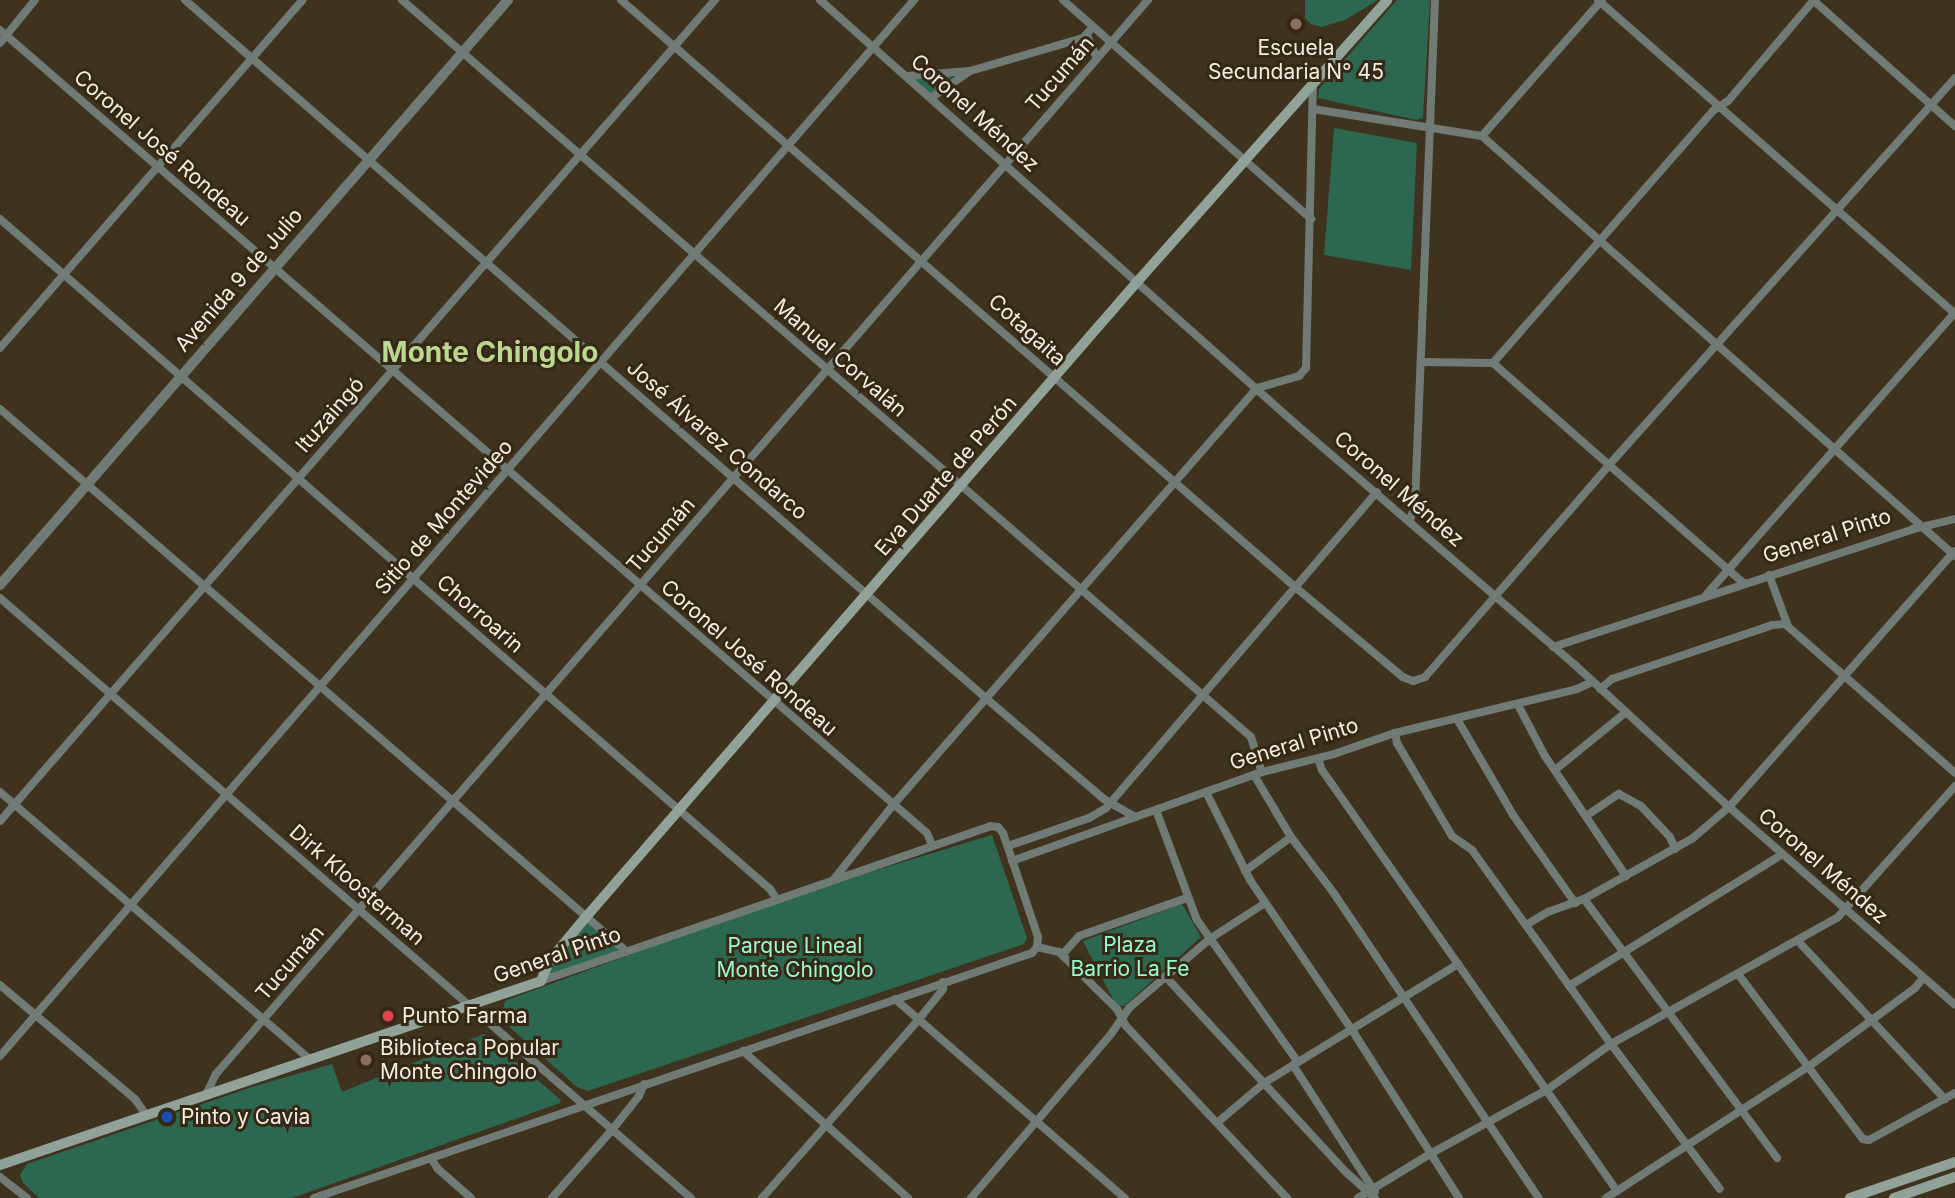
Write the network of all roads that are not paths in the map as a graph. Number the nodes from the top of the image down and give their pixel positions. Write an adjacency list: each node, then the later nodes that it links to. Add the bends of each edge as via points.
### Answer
1 (35, 0): 17 (street)
2 (185, 0): 24 (street, José Álvarez Condarco)
3 (302, 0): 24 (street)
4 (402, 0): 23 (street, Manuel Corvalán)
5 (508, 0): 23 (street, Avenida 9 de Julio)
6 (621, 0): 21 (street, Cotagaita)
7 (715, 0): 21 (street, Ituzaingó)
8 (820, 0): 22 (street, Coronel Méndez)
9 (914, 0): 22 (street, Sitio de Montevideo)
10 (1063, 0): 16 (street)
11 (1148, 0): 20 (street, Tucumán)
12 (1387, 0): 29 (main road, Eva Duarte de Perón)
13 (1436, 0): 35 (street)
14 (1813, 0): 31 (street); 32 (street)
15 (1600, 1): 32 (street); 36 (street)
16 (1093, 27): 18 (street); 20 (street)
17 (3, 33): 19 (street); 42 (street, Coronel José Rondeau)
18 (1087, 35): 25 (street); 26 (street)
19 (0, 43)
20 (1110, 43): 25 (street, Tucumán); 40 (street)
21 (675, 46): 37 (street, Cotagaita); 38 (street, Ituzaingó)
22 (874, 48): 27 (street, Coronel Méndez); 37 (street, Sitio de Montevideo)
23 (462, 52): 38 (street, Manuel Corvalán); 39 (street, Avenida 9 de Julio)
24 (251, 58): 39 (street, José Álvarez Condarco); 42 (street)
25 (1097, 58): 41 (street, Tucumán)
26 (970, 71): 27 (street); 30 (street)
27 (907, 76): 30 (street, Coronel Méndez)
28 (1955, 78): 31 (street)
29 (1313, 83): 33 (street); 40 (main road, Eva Duarte de Perón)
30 (931, 98): 41 (street, Coronel Méndez)
31 (1931, 105): 34 (street); 43 (street)
32 (1720, 107): 43 (street); 46 (street)
33 (1313, 108): 35 (street); 45 (street)
34 (1955, 127)
35 (1429, 128): 36 (street); 56 (street)
36 (1482, 136): 46 (street)
37 (789, 148): 47 (street, Sitio de Montevideo); 48 (street, Cotagaita)
38 (580, 154): 47 (street, Manuel Corvalán); 49 (street, Ituzaingó)
39 (369, 159): 49 (street, José Álvarez Condarco); 50 (street, Avenida 9 de Julio)
40 (1245, 162): 45 (street); 52 (main road, Eva Duarte de Perón)
41 (1005, 164): 48 (street, Tucumán); 52 (street, Coronel Méndez)
42 (156, 166): 50 (street, Coronel José Rondeau); 51 (street)
43 (1838, 209): 53 (street); 54 (street)
44 (0, 219): 51 (street, Chorroarin)
45 (1311, 219): 63 (street, via 1306,368 1299,376)
46 (1598, 241): 54 (street); 58 (street)
47 (695, 255): 57 (street, Sitio de Montevideo); 60 (street, Manuel Corvalán)
48 (922, 261): 60 (street, Tucumán); 62 (street, Cotagaita)
49 (485, 263): 57 (street, José Álvarez Condarco); 59 (street, Ituzaingó)
50 (275, 269): 59 (street, Coronel José Rondeau); 61 (street, Avenida 9 de Julio)
51 (64, 274): 55 (street); 61 (street, Chorroarin)
52 (1138, 282): 62 (main road, Eva Duarte de Perón); 63 (street, Coronel Méndez)
53 (1955, 313): 65 (street)
54 (1716, 346): 65 (street); 66 (street)
55 (0, 348)
56 (1421, 362): 58 (street); 75 (street, via 1415,504)
57 (601, 363): 67 (street, Sitio de Montevideo); 69 (street, José Álvarez Condarco)
58 (1493, 363): 66 (street)
59 (392, 370): 67 (street, Coronel José Rondeau); 68 (street, Ituzaingó)
60 (826, 370): 69 (street, Tucumán); 72 (street, Manuel Corvalán)
61 (180, 376): 68 (street, Chorroarin); 71 (street, Avenida 9 de Julio)
62 (1056, 379): 70 (street, Cotagaita); 72 (main road, Eva Duarte de Perón)
63 (1257, 388): 70 (street); 73 (street, Coronel Méndez)
64 (0, 409): 71 (street)
65 (1835, 450): 76 (street); 78 (street)
66 (1609, 466): 78 (street); 89 (street)
67 (508, 472): 80 (street, Sitio de Montevideo); 84 (street, Coronel José Rondeau)
68 (298, 478): 80 (street, Chorroarin); 85 (street, Ituzaingó)
69 (733, 478): 84 (street, Tucumán); 87 (street, José Álvarez Condarco)
70 (1176, 482): 83 (street, Cotagaita); 86 (street)
71 (88, 486): 82 (street, Avenida 9 de Julio); 85 (street)
72 (962, 487): 86 (street, Manuel Corvalán); 87 (main road, Eva Duarte de Perón)
73 (1377, 492): 75 (street, Coronel Méndez); 83 (street)
74 (1955, 519): 76 (street, General Pinto)
75 (1410, 520): 89 (street, Coronel Méndez)
76 (1922, 527): 77 (street); 79 (street, General Pinto)
77 (1954, 554): 93 (street)
78 (1727, 570): 81 (street); 88 (street)
79 (1769, 575): 81 (street, General Pinto); 91 (street)
80 (413, 579): 95 (street, Sitio de Montevideo); 97 (street, Chorroarin)
81 (1743, 583): 88 (street, General Pinto)
82 (0, 585)
83 (1294, 586): 89 (street, Cotagaita, via 1413,681 1426,677); 98 (street)
84 (640, 587): 97 (street, Tucumán); 101 (street, Coronel José Rondeau)
85 (204, 589): 95 (street); 99 (street, Ituzaingó)
86 (1081, 591): 98 (street, Manuel Corvalán); 100 (street)
87 (868, 595): 100 (street, José Álvarez Condarco); 101 (main road, Eva Duarte de Perón)
88 (1706, 595): 92 (street, General Pinto)
89 (1494, 596): 92 (street, Coronel Méndez)
90 (0, 598): 99 (street, Dirk Kloosterman)
91 (1784, 624): 93 (street); 96 (street, via 1612,679)
92 (1553, 647): 94 (street, Coronel Méndez)
93 (1845, 675): 109 (street); 118 (street)
94 (1592, 682): 96 (street, Coronel Méndez); 102 (street, General Pinto)
95 (320, 688): 113 (street, Sitio de Montevideo); 115 (street)
96 (1600, 689): 103 (street, Coronel Méndez)
97 (546, 694): 115 (street, Tucumán); 120 (street, Chorroarin)
98 (1201, 694): 108 (street, Manuel Corvalán, via 1254,742); 114 (street)
99 (111, 695): 113 (street, Dirk Kloosterman); 116 (street, Ituzaingó)
100 (988, 700): 114 (street, José Álvarez Condarco); 117 (street)
101 (775, 703): 117 (street, Coronel José Rondeau); 120 (main road, Eva Duarte de Perón)
102 (1518, 705): 104 (street, General Pinto); 107 (street)
103 (1625, 713): 107 (street); 118 (street, Coronel Méndez)
104 (1457, 719): 105 (street, General Pinto); 137 (street, via 1513,815)
105 (1395, 733): 106 (street, General Pinto); 142 (street, via 1452,836 1472,850)
106 (1318, 758): 108 (street, General Pinto); 149 (street)
107 (1555, 770): 121 (street)
108 (1258, 773): 112 (street, General Pinto); 124 (street)
109 (1955, 773)
110 (1955, 786): 140 (street)
111 (0, 792): 116 (street)
112 (1206, 792): 119 (street, General Pinto); 130 (street)
113 (226, 795): 138 (street, Sitio de Montevideo); 139 (street, Dirk Kloosterman)
114 (1111, 802): 122 (street, José Álvarez Condarco); 126 (street, via 1089,818)
115 (452, 803): 139 (street, Tucumán); 141 (street)
116 (14, 804): 123 (street, Ituzaingó); 138 (street)
117 (893, 805): 125 (street, Coronel José Rondeau, via 927,833); 132 (street)
118 (1729, 807): 127 (street); 128 (street, Coronel Méndez)
119 (1156, 810): 122 (street, General Pinto); 134 (street)
120 (680, 811): 133 (street, Chorroarin); 141 (main road, Eva Duarte de Perón)
121 (1586, 816): 127 (street, via 1619,794 1641,806 1670,837); 131 (street)
122 (1135, 817): 129 (street, General Pinto)
123 (0, 821)
124 (1290, 837): 130 (street); 157 (street, via 1334,892)
125 (932, 845): 126 (street, General Pinto, via 990,826 1001,829); 132 (street, General Pinto)
126 (1008, 846): 129 (street)
127 (1675, 849): 131 (street)
128 (1783, 854): 140 (street, Coronel Méndez); 146 (street)
129 (1012, 861): 145 (street)
130 (1245, 870): 136 (street)
131 (1626, 876): 135 (street)
132 (834, 879): 133 (street, General Pinto)
133 (776, 898): 147 (street, General Pinto)
134 (1188, 898): 143 (street); 148 (street, via 1079,936)
135 (1584, 899): 137 (street); 146 (street)
136 (1265, 903): 143 (street); 167 (street)
137 (1575, 903): 142 (street)
138 (131, 906): 162 (street, Sitio de Montevideo); 164 (street)
139 (359, 910): 159 (street, Dirk Kloosterman); 164 (street, Tucumán)
140 (1846, 910): 144 (street); 152 (street, Coronel Méndez)
141 (586, 917): 147 (street); 153 (main road, Eva Duarte de Perón, via 550,960)
142 (1526, 925): 156 (street)
143 (1211, 938): 151 (street); 172 (street)
144 (1798, 941): 150 (street); 166 (street)
145 (1038, 947): 148 (street); 154 (street, via 1032,953)
146 (1622, 951): 156 (street); 161 (street)
147 (627, 952): 153 (street, General Pinto)
148 (1062, 955): 163 (street)
149 (1458, 964): 157 (street); 176 (street)
150 (1738, 974): 161 (street); 173 (street)
151 (1165, 976): 163 (street); 174 (street)
152 (1923, 978): 160 (street, Coronel Méndez); 166 (street)
153 (541, 981): 159 (main road, General Pinto)
154 (943, 982): 158 (street); 165 (street, via 943,989)
155 (0, 985): 162 (street)
156 (1569, 986): 168 (street)
157 (1404, 997): 167 (street); 185 (street)
158 (895, 999): 165 (street); 169 (street)
159 (468, 1005): 171 (main road, General Pinto); 180 (street, Dirk Kloosterman)
160 (1955, 1005)
161 (1666, 1013): 168 (street); 181 (street)
162 (36, 1016): 170 (street, Sitio de Montevideo); 182 (street, via 135,1099)
163 (1122, 1018): 183 (street); 184 (street)
164 (264, 1019): 171 (street); 178 (street, Tucumán, via 216,1073)
165 (919, 1019): 183 (street); 186 (street)
166 (1870, 1021): 173 (street); 179 (street)
167 (1352, 1030): 172 (street); 189 (street)
168 (1611, 1044): 176 (street); 188 (street)
169 (743, 1051): 175 (street); 186 (street)
170 (0, 1056)
171 (309, 1059): 178 (main road, General Pinto)
172 (1295, 1063): 174 (street); 198 (street)
173 (1808, 1067): 179 (street, via 1863,1139); 181 (street)
174 (1264, 1083): 184 (street); 198 (street)
175 (644, 1084): 180 (street); 187 (street)
176 (1548, 1089): 185 (street); 199 (street)
177 (1955, 1093): 179 (street)
178 (206, 1095): 182 (main road, General Pinto)
179 (1945, 1099)
180 (584, 1105): 187 (street, Dirk Kloosterman); 190 (street)
181 (1742, 1111): 188 (street); 191 (street)
182 (146, 1115): 193 (main road, General Pinto)
183 (1038, 1121): 208 (street); 209 (street)
184 (1218, 1122): 210 (street)
185 (1486, 1122): 189 (street); 214 (street)
186 (824, 1126): 206 (street); 207 (street)
187 (612, 1130): 204 (street); 205 (street, Dirk Kloosterman)
188 (1689, 1146): 197 (street); 199 (street)
189 (1430, 1154): 198 (street); 213 (street)
190 (431, 1158): 196 (street); 203 (street)
191 (1777, 1158)
192 (1955, 1162): 216 (main road)
193 (0, 1165)
194 (0, 1177): 200 (street)
195 (1955, 1177): 217 (main road)
196 (349, 1186): 201 (street); 202 (street)
197 (1720, 1189)
198 (1370, 1190): 211 (street); 212 (street)
199 (1617, 1191): 215 (street)
200 (27, 1198)
201 (314, 1198)
202 (343, 1198)
203 (471, 1198)
204 (552, 1198)
205 (691, 1198)
206 (762, 1198)
207 (908, 1198)
208 (971, 1198)
209 (1125, 1198)
210 (1287, 1198)
211 (1358, 1198)
212 (1376, 1198)
213 (1459, 1198)
214 (1539, 1198)
215 (1606, 1198)
216 (1850, 1198)
217 (1894, 1198)

